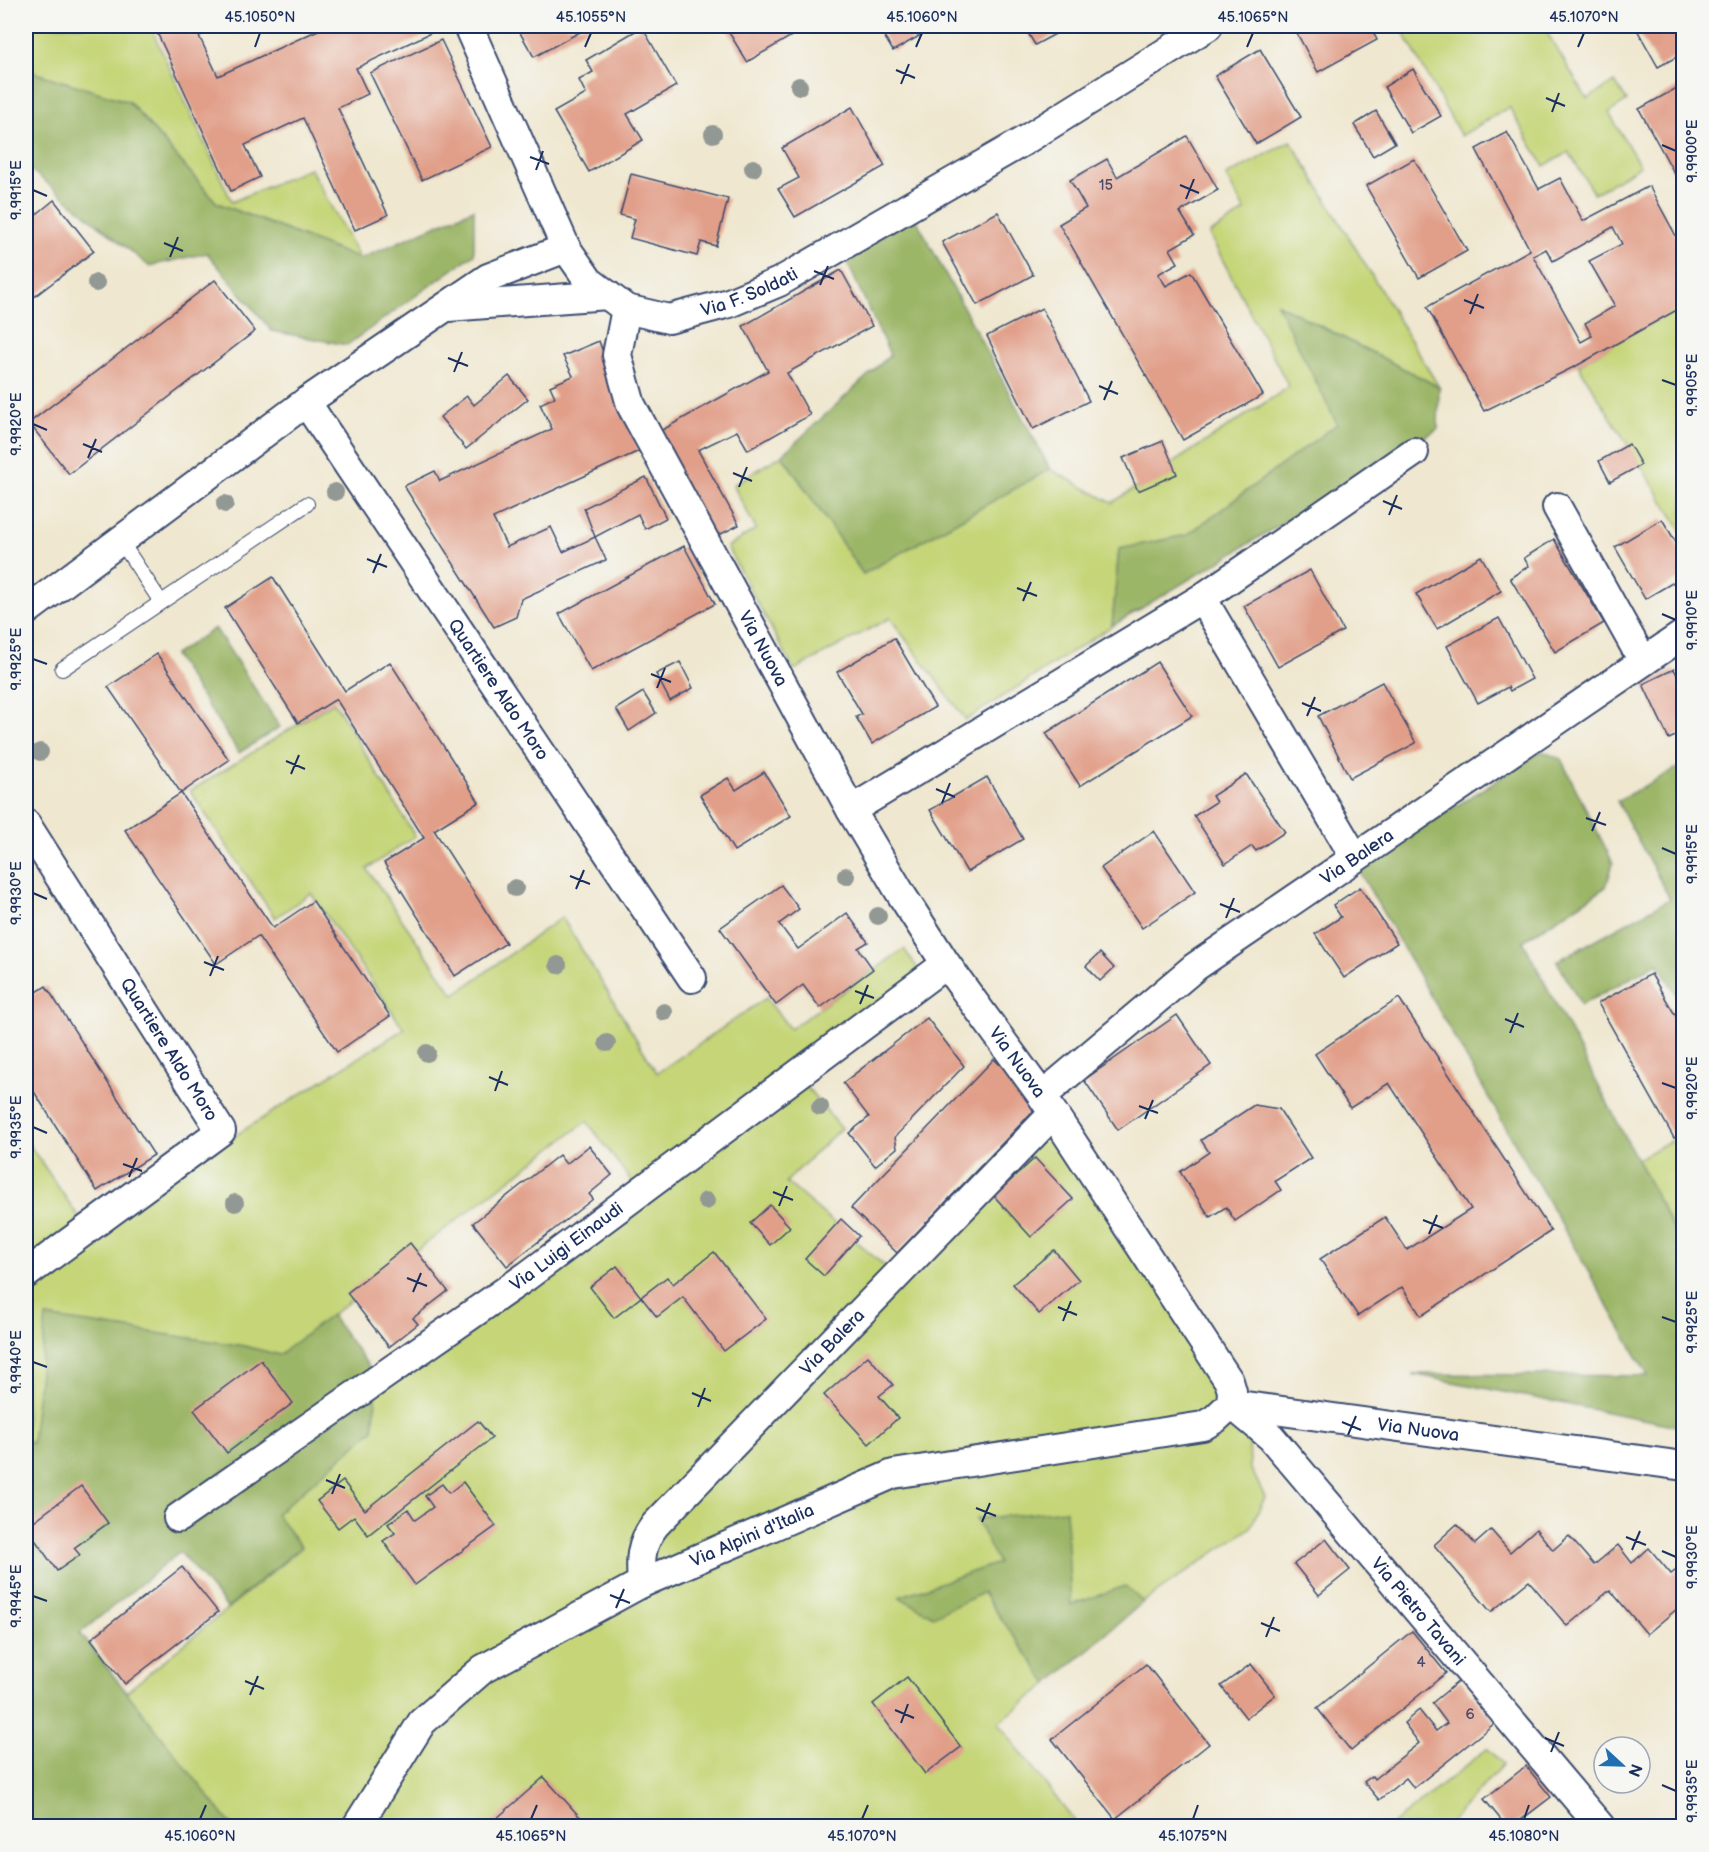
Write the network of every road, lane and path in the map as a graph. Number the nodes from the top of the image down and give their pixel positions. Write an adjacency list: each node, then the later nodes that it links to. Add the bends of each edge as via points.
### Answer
1 (468, 26): 3 (street, Via F. Soldati)
2 (1208, 26): 4 (street, Via F. Soldati, via 1022,142 779,282 729,303 669,320)
3 (566, 248): 4 (street, Via F. Soldati, via 589,281); 5 (street, via 488,278)
4 (617, 302): 5 (street); 17 (street, Via Nuova, via 617,355 631,405)
5 (446, 307): 6 (street)
6 (306, 402): 10 (street); 21 (street, Quartiere Aldo Moro)
7 (1414, 452): 11 (street)
8 (307, 504): 12 (lane)
9 (1557, 507): 15 (street)
10 (120, 540): 12 (lane); 13 (street)
11 (1202, 598): 17 (street); 19 (street)
12 (161, 602): 16 (lane)
13 (29, 603)
14 (1683, 634): 15 (street, Via Balera)
15 (1644, 661): 19 (street, Via Balera)
16 (62, 669)
17 (851, 810): 20 (street, Via Nuova)
18 (26, 824): 23 (street, Quartiere Aldo Moro, via 221,1131)
19 (1354, 856): 22 (street, Via Balera, via 1195,967)
20 (946, 964): 22 (street, Via Nuova); 26 (street, Via Luigi Einaudi, via 527,1276)
21 (692, 978)
22 (1048, 1105): 24 (street, Via Nuova, via 1229,1381); 27 (street, Via Balera, via 655,1525 645,1538 640,1555)
23 (26, 1274)
24 (1231, 1404): 25 (street, Via Nuova); 27 (street, Via Alpini d'Italia, via 1203,1426 893,1474); 29 (street, Via Pietro Tavani, via 1271,1437)
25 (1683, 1466)
26 (178, 1518)
27 (642, 1583): 28 (street, Via Alpini d'Italia, via 483,1669 422,1722)
28 (357, 1827)
29 (1600, 1827)

